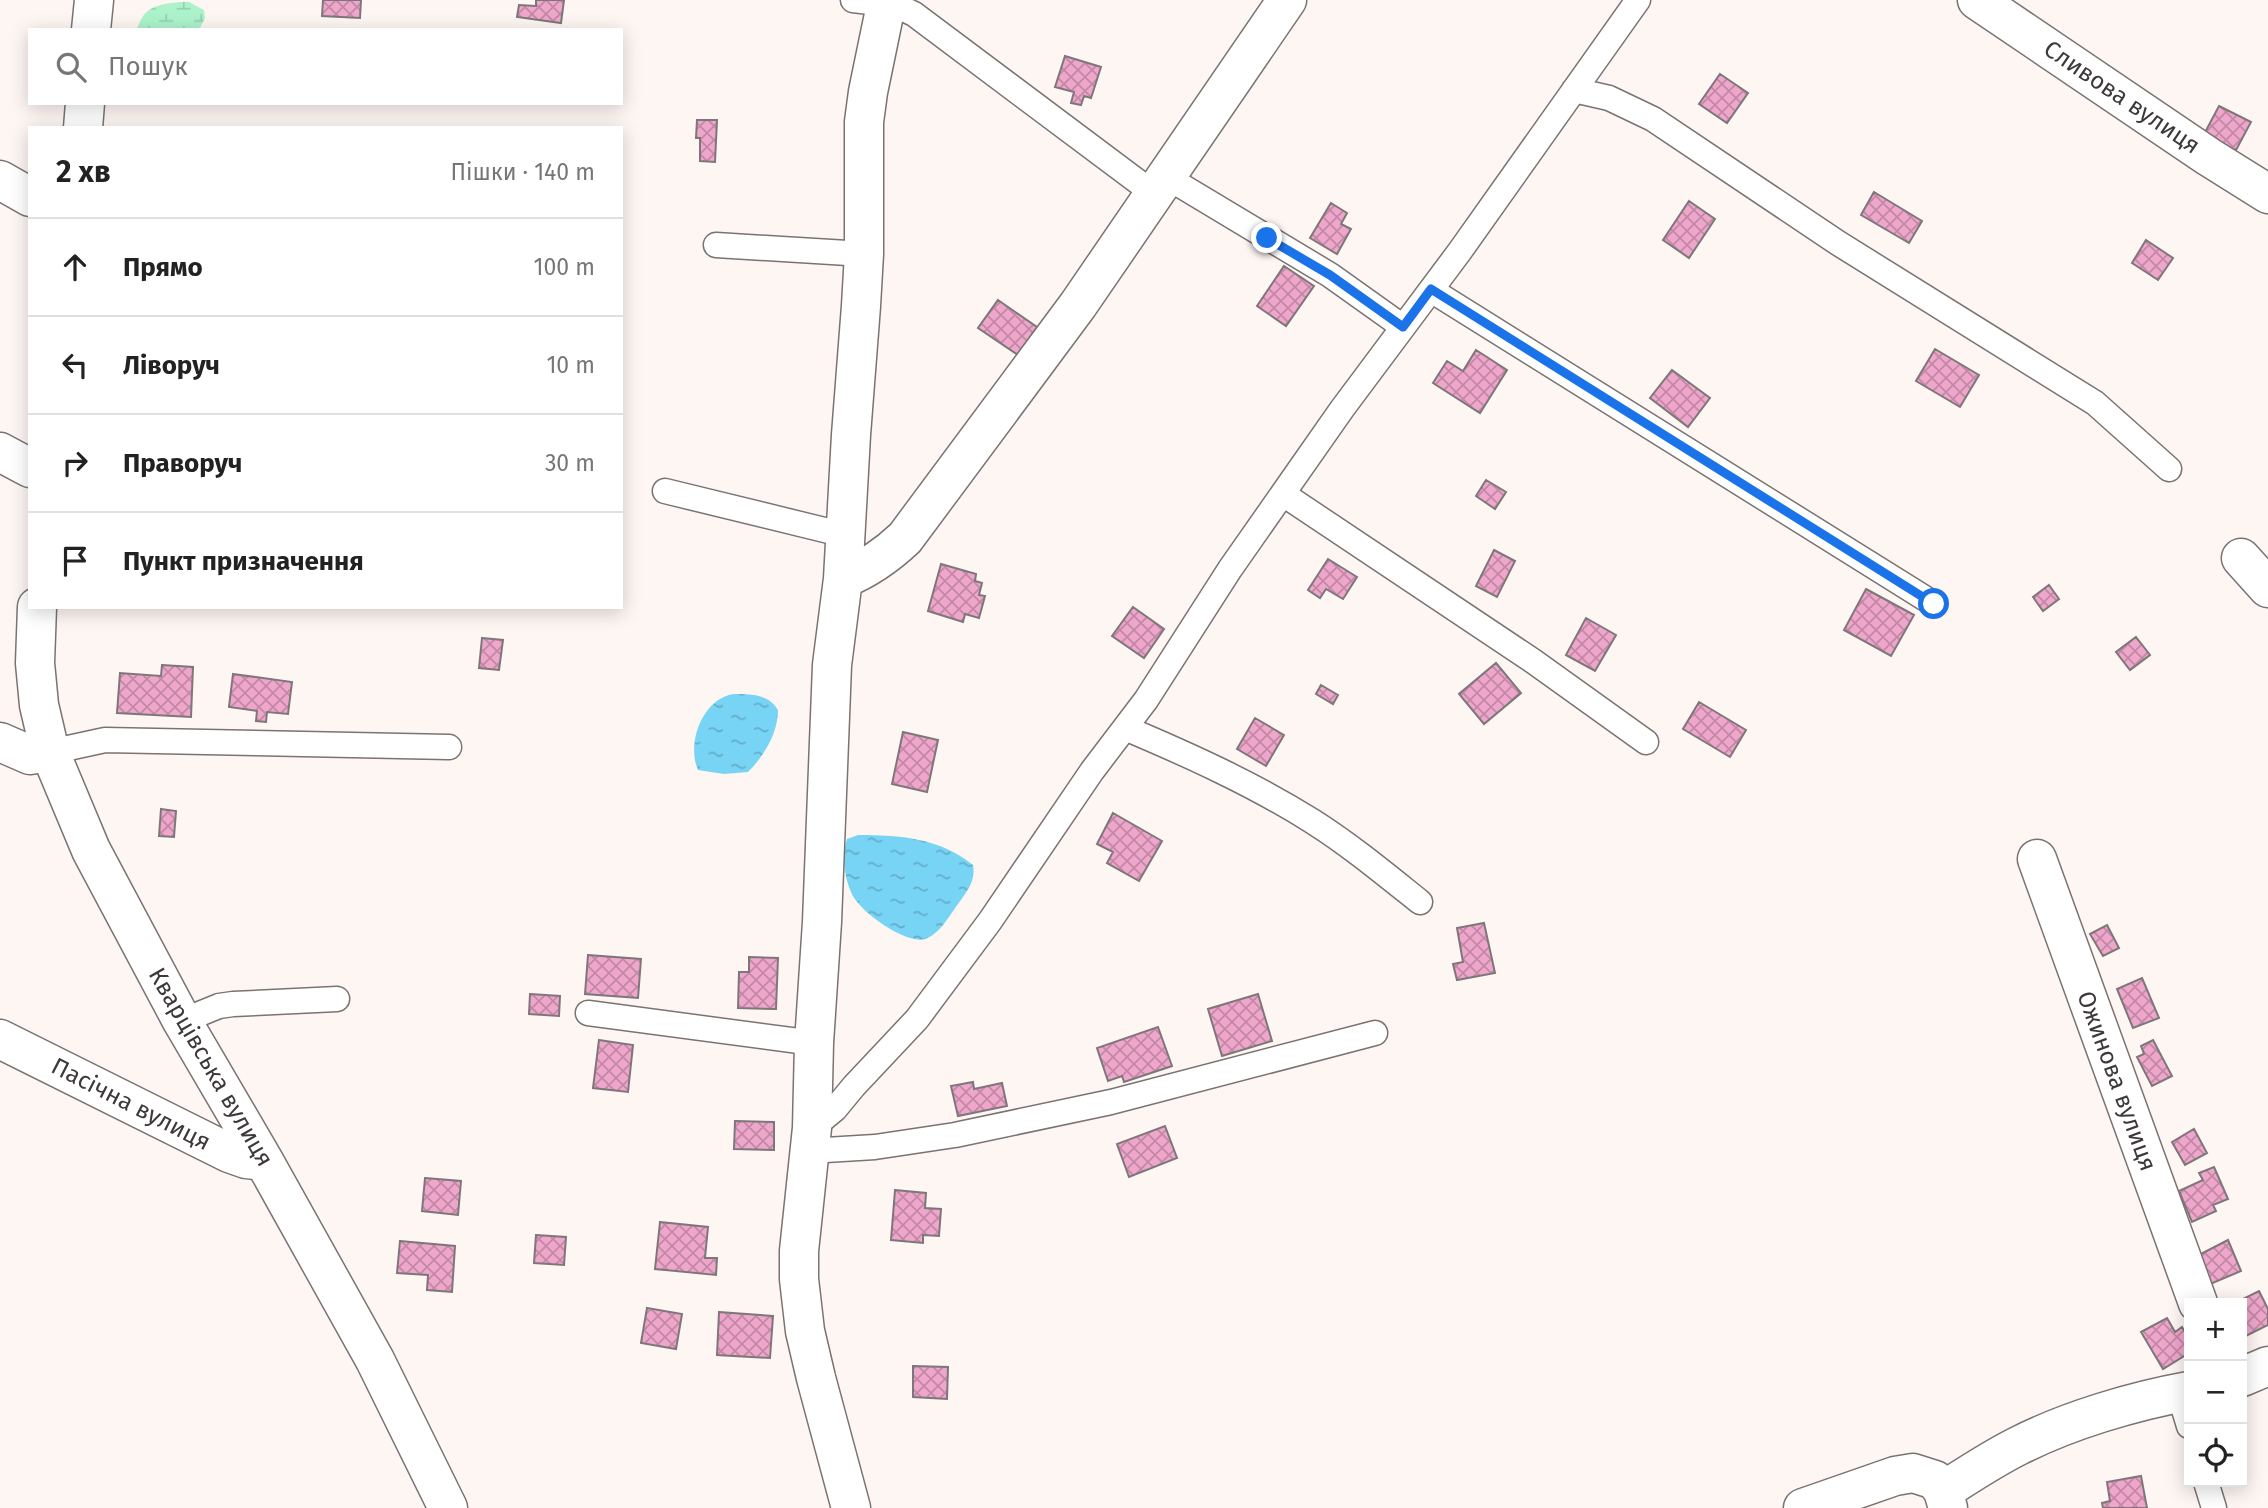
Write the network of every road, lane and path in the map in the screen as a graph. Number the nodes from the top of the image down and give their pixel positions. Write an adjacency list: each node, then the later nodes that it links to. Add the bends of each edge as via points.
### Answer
1 (94, 0): 6 (street)
2 (1287, 0): 11 (street)
3 (1638, 0): 7 (lane)
4 (1977, 0): 12 (street, Сливова вулиця)
5 (875, 1): 11 (lane, via 914,14); 15 (street, via 864,122)
6 (91, 28)
7 (1574, 90): 16 (lane); 20 (lane, via 1609,98 1653,119 1848,250 2095,403)
8 (85, 105): 9 (street)
9 (83, 126)
10 (0, 180): 13 (street)
11 (1159, 185): 17 (lane, via 1330,275); 25 (street, via 1046,350 905,538 880,560)
12 (2268, 194)
13 (28, 196)
14 (716, 245): 15 (lane)
15 (864, 254): 23 (street)
16 (1431, 289): 17 (lane); 27 (lane)
17 (1403, 327): 22 (lane)
18 (0, 452): 19 (street)
19 (28, 467)
20 (2169, 469)
21 (665, 491): 23 (lane)
22 (1283, 494): 29 (lane); 31 (lane, via 1522,653)
23 (845, 535): 25 (street)
24 (2241, 558): 26 (street)
25 (843, 579): 41 (street, via 831,678)
26 (2268, 588)
27 (1934, 604)
28 (37, 609): 33 (street, Кварцівська вулиця, via 35,663)
29 (1125, 728): 35 (lane, via 1266,794 1347,845); 42 (lane, via 917,1019)
30 (0, 742): 33 (street, via 30,755)
31 (1646, 742)
32 (449, 747): 33 (lane, via 104,740)
33 (50, 752): 38 (street, Кварцівська вулиця, via 92,850)
34 (2037, 859): 44 (street, Ожинова вулиця)
35 (1420, 902)
36 (337, 999): 38 (lane, via 233,1004)
37 (588, 1013): 41 (lane)
38 (182, 1021): 43 (street, Кварцівська вулиця)
39 (1375, 1033): 42 (lane, via 1111,1102 968,1132 875,1147)
40 (0, 1039): 43 (street, Пасічна вулиця, via 229,1153)
41 (814, 1043): 42 (street)
42 (811, 1140): 51 (street, via 799,1251 801,1301)
43 (264, 1161): 50 (street, Кварцівська вулиця, via 375,1360)
44 (2196, 1298)
45 (2268, 1366): 46 (street)
46 (2247, 1375)
47 (2184, 1403): 49 (street, via 2112,1411 2044,1434 1996,1458)
48 (2208, 1487): 53 (lane)
49 (1946, 1499): 52 (street, via 1935,1480 1913,1473)
50 (448, 1508)
51 (850, 1508)
52 (1803, 1508)
53 (2214, 1508)

